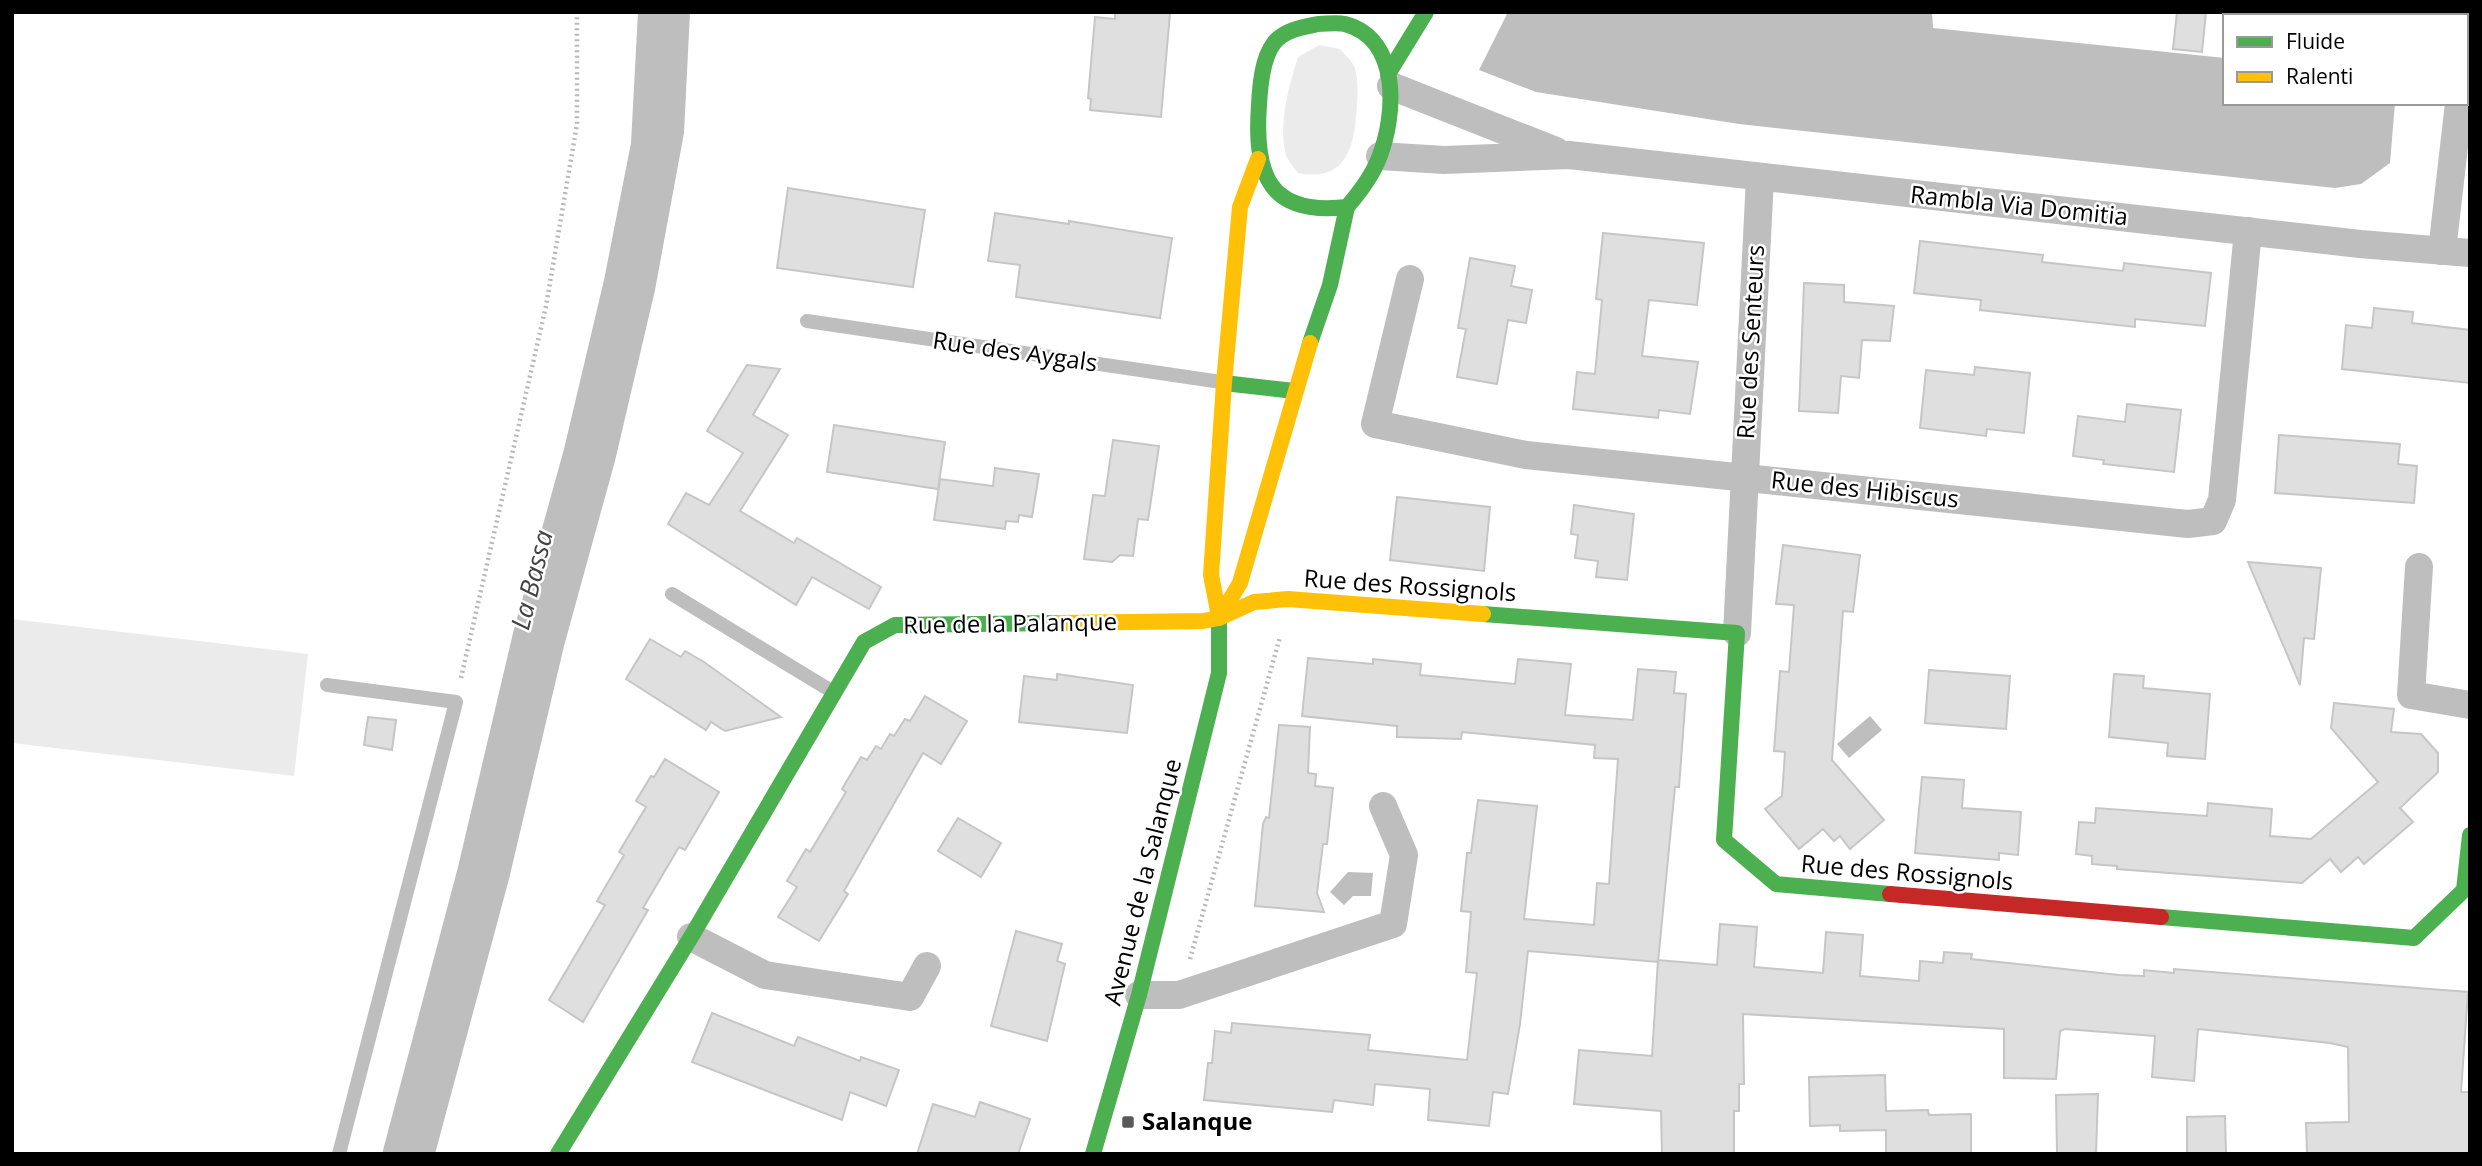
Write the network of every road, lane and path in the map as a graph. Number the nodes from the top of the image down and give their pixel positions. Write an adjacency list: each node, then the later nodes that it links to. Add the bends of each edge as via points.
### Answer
1 (577, 12): 29 (path, via 577,124 546,306)
2 (1279, 12): 6 (street)
3 (1426, 12): 7 (street)
4 (1350, 22): 5 (street); 6 (street, via 1296,29); 7 (street, via 1378,46)
5 (1382, 25)
6 (1274, 43): 11 (street, via 1262,78)
7 (1390, 80): 9 (street, Rambla Via Domitia); 10 (street, via 1389,124)
8 (2459, 105): 15 (street)
9 (1569, 155): 10 (street, Rambla Via Domitia, via 1444,160); 12 (street, Rambla Via Domitia)
10 (1380, 156): 13 (street, via 1366,185)
11 (1258, 159): 13 (street, via 1270,185 1290,202 1314,210); 19 (street, Avenue de la Salanque, via 1240,207)
12 (1760, 178): 14 (street, Rambla Via Domitia); 21 (street, Rue des Senteurs)
13 (1347, 207): 20 (street, via 1330,285)
14 (2248, 231): 15 (street, Rambla Via Domitia); 21 (street, Rue des Hibiscus, via 2222,500 2213,521 2188,524)
15 (2442, 251): 16 (street, Rambla Via Domitia)
16 (2470, 253)
17 (1410, 279): 21 (street, Rue des Hibiscus, via 1376,424 1525,454)
18 (807, 321): 19 (lane, Rue des Aygals)
19 (1224, 383): 20 (street); 25 (street, Avenue de la Salanque, via 1211,575)
20 (1294, 391): 25 (street, via 1240,583)
21 (1746, 478): 26 (street, Rue des Senteurs)
22 (2419, 567): 30 (street, via 2411,695)
23 (672, 594): 28 (lane)
24 (1288, 600): 25 (street, Rue des Rossignols, via 1254,602); 26 (street, Rue des Rossignols); 36 (path)
25 (1219, 618): 28 (street, Rue de la Palanque, via 895,625 864,642); 35 (street, Avenue de la Salanque, via 1219,673)
26 (1737, 633): 32 (street, Rue des Rossignols, via 1724,840 1776,884 2414,938 2464,890)
27 (327, 684): 29 (lane)
28 (834, 692): 33 (street, Rue de la Palanque)
29 (456, 702): 37 (lane)
30 (2470, 705)
31 (1383, 806): 36 (street, via 1404,855 1393,924)
32 (2470, 835)
33 (691, 937): 34 (street, via 765,975 910,998); 38 (street, Rue de la Palanque)
34 (927, 966)
35 (1139, 995): 36 (street); 39 (street, Avenue de la Salanque)
36 (1180, 995)
37 (339, 1154)
38 (558, 1154)
39 (1093, 1154)

